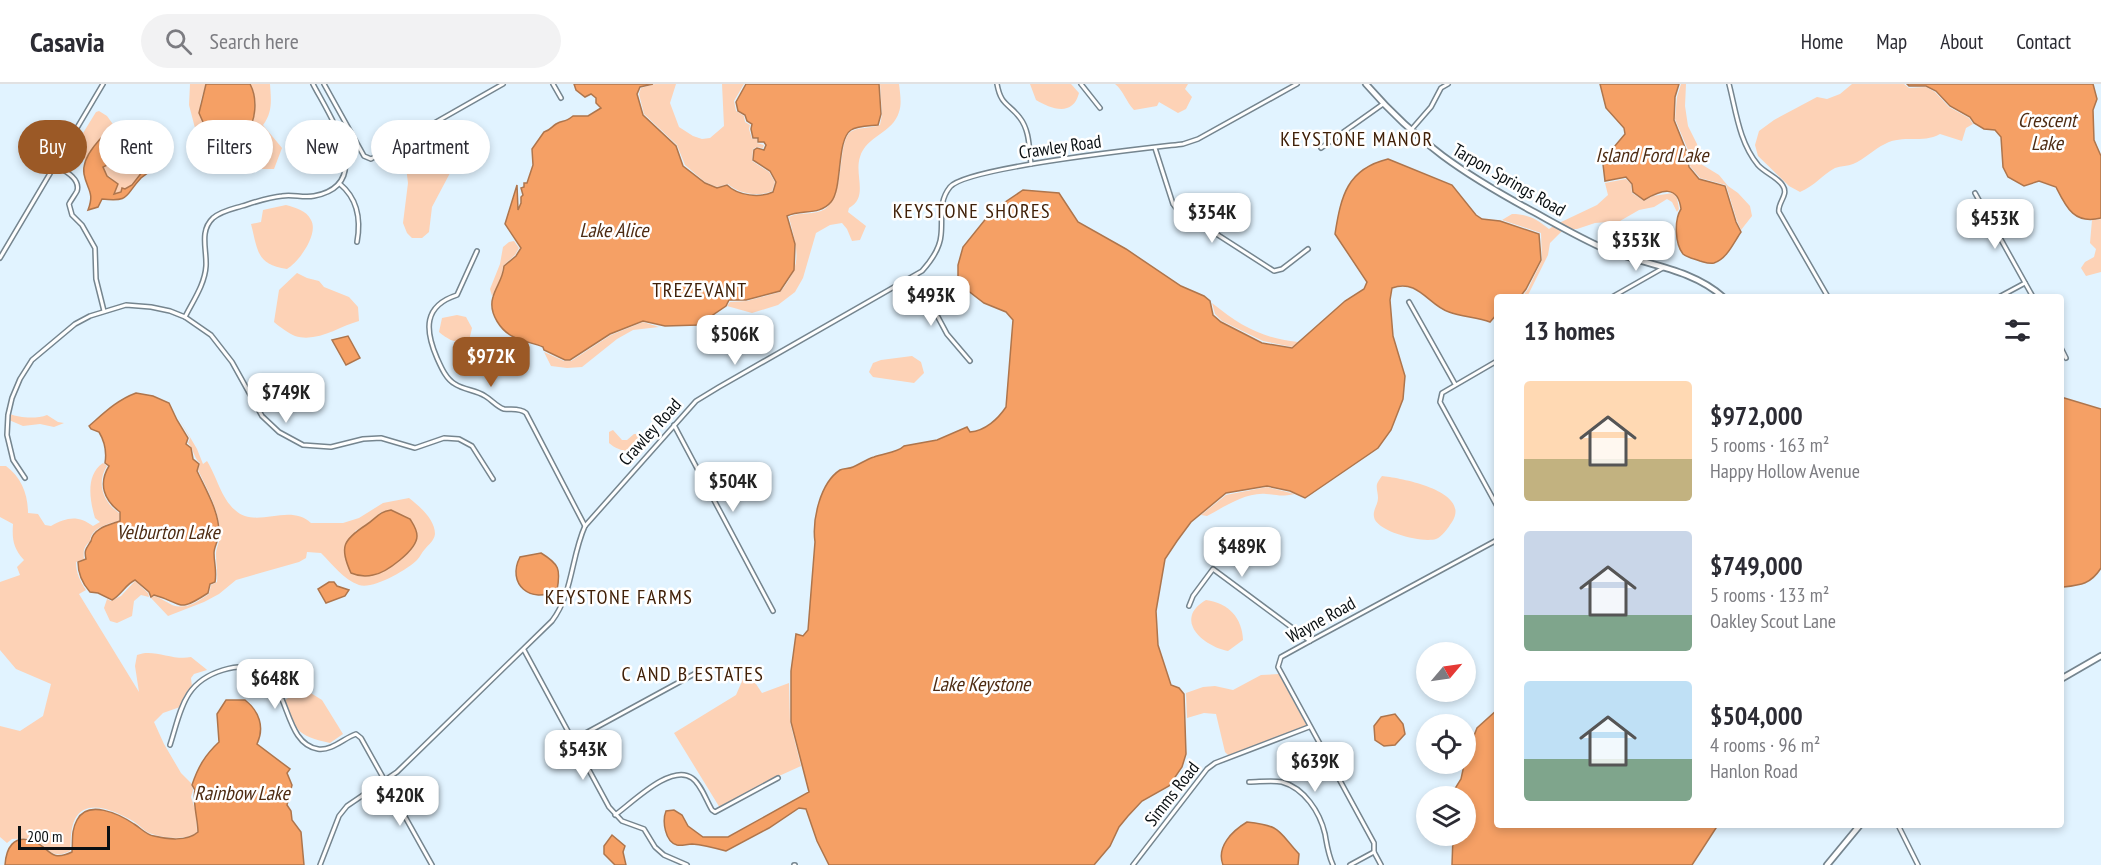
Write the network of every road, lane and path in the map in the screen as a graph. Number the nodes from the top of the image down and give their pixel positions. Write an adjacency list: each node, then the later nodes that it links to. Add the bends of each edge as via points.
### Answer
1 (103, 84): 15 (street)
2 (313, 84): 22 (street, via 346,152)
3 (324, 84): 4 (street, via 364,156 371,159)
4 (503, 84)
5 (553, 84): 12 (street)
6 (997, 84): 19 (street, via 1003,103 1026,129)
7 (1081, 84): 14 (street)
8 (1297, 84): 17 (street, Crawley Road, via 1198,139)
9 (1366, 84): 13 (main road, Tarpon Springs Road)
10 (1448, 84): 16 (street)
11 (1729, 84): 33 (street, via 1741,133 1758,165 1783,186 1785,193 1778,205 1779,212)
12 (561, 98)
13 (1383, 104): 16 (main road, Tarpon Springs Road); 18 (street)
14 (1100, 108)
15 (82, 120)
16 (1410, 131): 28 (main road, Tarpon Springs Road, via 1477,180 1560,226 1607,249)
17 (1155, 148): 19 (street, Crawley Road); 25 (street, via 1173,204 1203,226 1274,271)
18 (1321, 148)
19 (1031, 164): 29 (street, Crawley Road, via 973,175 951,186 940,208 938,249)
20 (50, 174): 27 (street)
21 (70, 174): 37 (street, via 77,190 69,204 72,215 95,248 96,279)
22 (340, 183): 24 (street, via 357,209); 38 (street, via 321,195 282,195 214,217 205,232 204,276)
23 (1975, 193): 30 (street)
24 (357, 242)
25 (1308, 249)
26 (477, 251): 48 (street, via 457,295 444,299 430,315 428,326 436,356 456,385 501,408 524,410)
27 (0, 258)
28 (1663, 268): 31 (street); 32 (main road, Tarpon Springs Road, via 1700,280)
29 (916, 276): 41 (street, via 947,334); 44 (street, Crawley Road, via 696,401)
30 (2025, 283): 34 (street); 35 (street)
31 (1617, 294)
32 (1719, 294)
33 (1826, 294)
34 (2005, 294)
35 (2031, 294)
36 (1409, 302): 43 (street)
37 (104, 311): 38 (street, via 126,305 152,307); 45 (street, via 75,324 50,344 32,360 20,379 10,406 7,435 13,460)
38 (185, 317): 46 (street, via 224,349 262,416 303,446 331,447 381,438 416,448 444,438 459,439 472,446)
39 (2064, 354): 40 (street)
40 (2066, 358)
41 (970, 362)
42 (1494, 363): 43 (street)
43 (1455, 384): 47 (street, via 1442,393 1440,402)
44 (674, 425): 48 (street, Crawley Road); 51 (street)
45 (25, 478)
46 (493, 479)
47 (1494, 501)
48 (585, 526): 53 (street, Crawley Road, via 563,604)
49 (1494, 542): 52 (street, Wayne Road)
50 (1189, 606): 52 (street, via 1213,569)
51 (773, 611)
52 (1310, 641): 57 (street, Wayne Road, via 1281,657 1278,667)
53 (524, 650): 58 (street); 61 (street, Crawley Road)
54 (2101, 656): 56 (main road)
55 (696, 673): 58 (street)
56 (2064, 677)
57 (1310, 727): 66 (street, Wayne Road, via 1374,843); 70 (street, Simms Road, via 1207,769)
58 (573, 740): 63 (street)
59 (170, 745): 61 (street, via 182,704 192,689 213,673 251,668 270,678 303,740 319,749 330,748 356,734)
60 (778, 778): 63 (street, via 715,812 693,778 684,774 672,776)
61 (386, 780): 67 (street, Crawley Road, via 347,806 339,816); 68 (street)
62 (1249, 782): 71 (street, via 1282,783 1304,795 1322,824)
63 (615, 815): 69 (street, via 644,829 664,855)
64 (1858, 828): 74 (main road)
65 (1900, 828): 75 (street)
66 (1374, 852): 72 (street); 73 (street, Wayne Road)
67 (320, 865)
68 (432, 865)
69 (687, 865)
70 (1132, 865)
71 (1333, 865)
72 (1350, 865)
73 (1381, 865)
74 (1827, 865)
75 (1918, 865)

